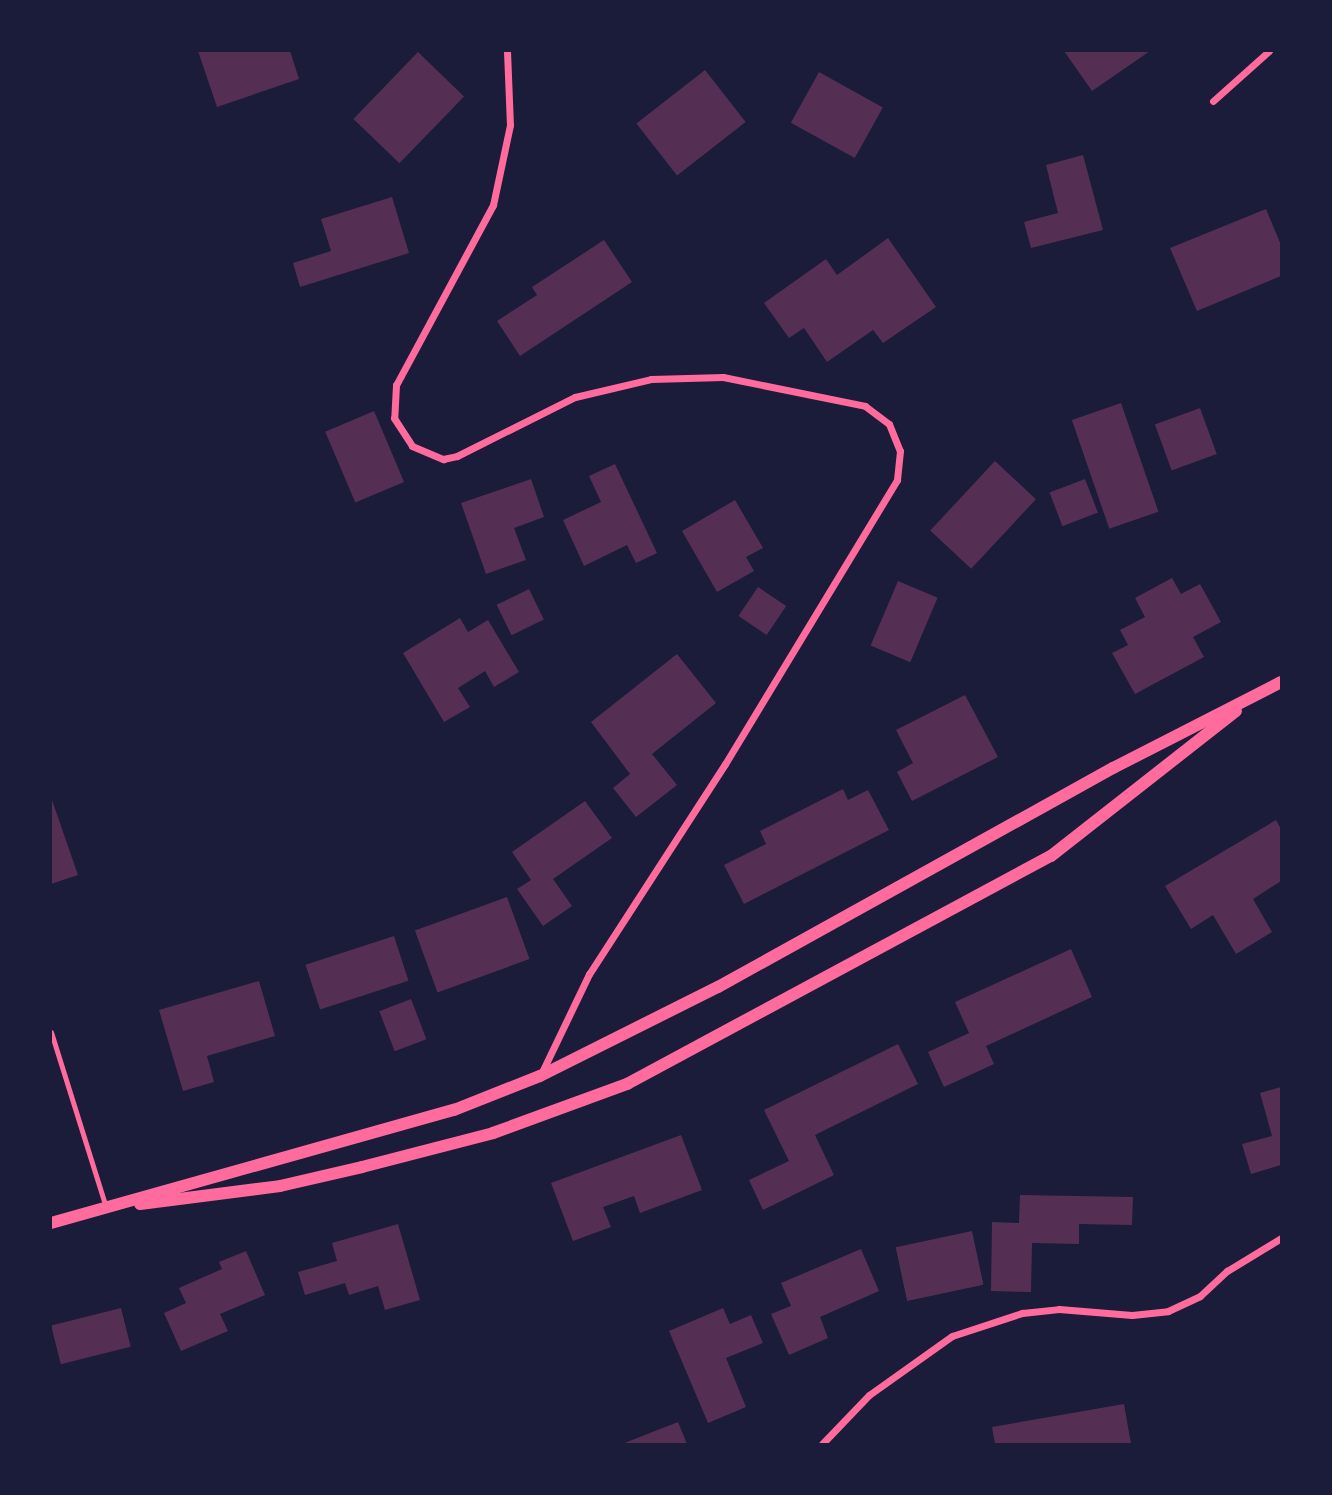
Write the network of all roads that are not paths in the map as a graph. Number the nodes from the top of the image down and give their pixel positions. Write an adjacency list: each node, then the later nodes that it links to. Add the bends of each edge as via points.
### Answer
1 (507, 51): 7 (street, via 510,125 493,205 396,385 394,418 412,446 443,459 457,456 575,397 650,379 723,377 865,406 889,424 900,451 897,480 725,764 589,974)
2 (1269, 51): 3 (street)
3 (1213, 101)
4 (1281, 682): 5 (street)
5 (1253, 698): 7 (street, via 1113,768 694,1000); 8 (street, via 1051,856 627,1084 493,1133 362,1167 279,1186)
6 (51, 1032): 8 (lane)
7 (540, 1076): 8 (street, via 442,1114)
8 (106, 1208): 9 (street)
9 (51, 1223)
10 (1281, 1238): 11 (street, via 1227,1271 1200,1296 1168,1311 1132,1315 1059,1309 1022,1313 952,1336 869,1395)
11 (822, 1444)

